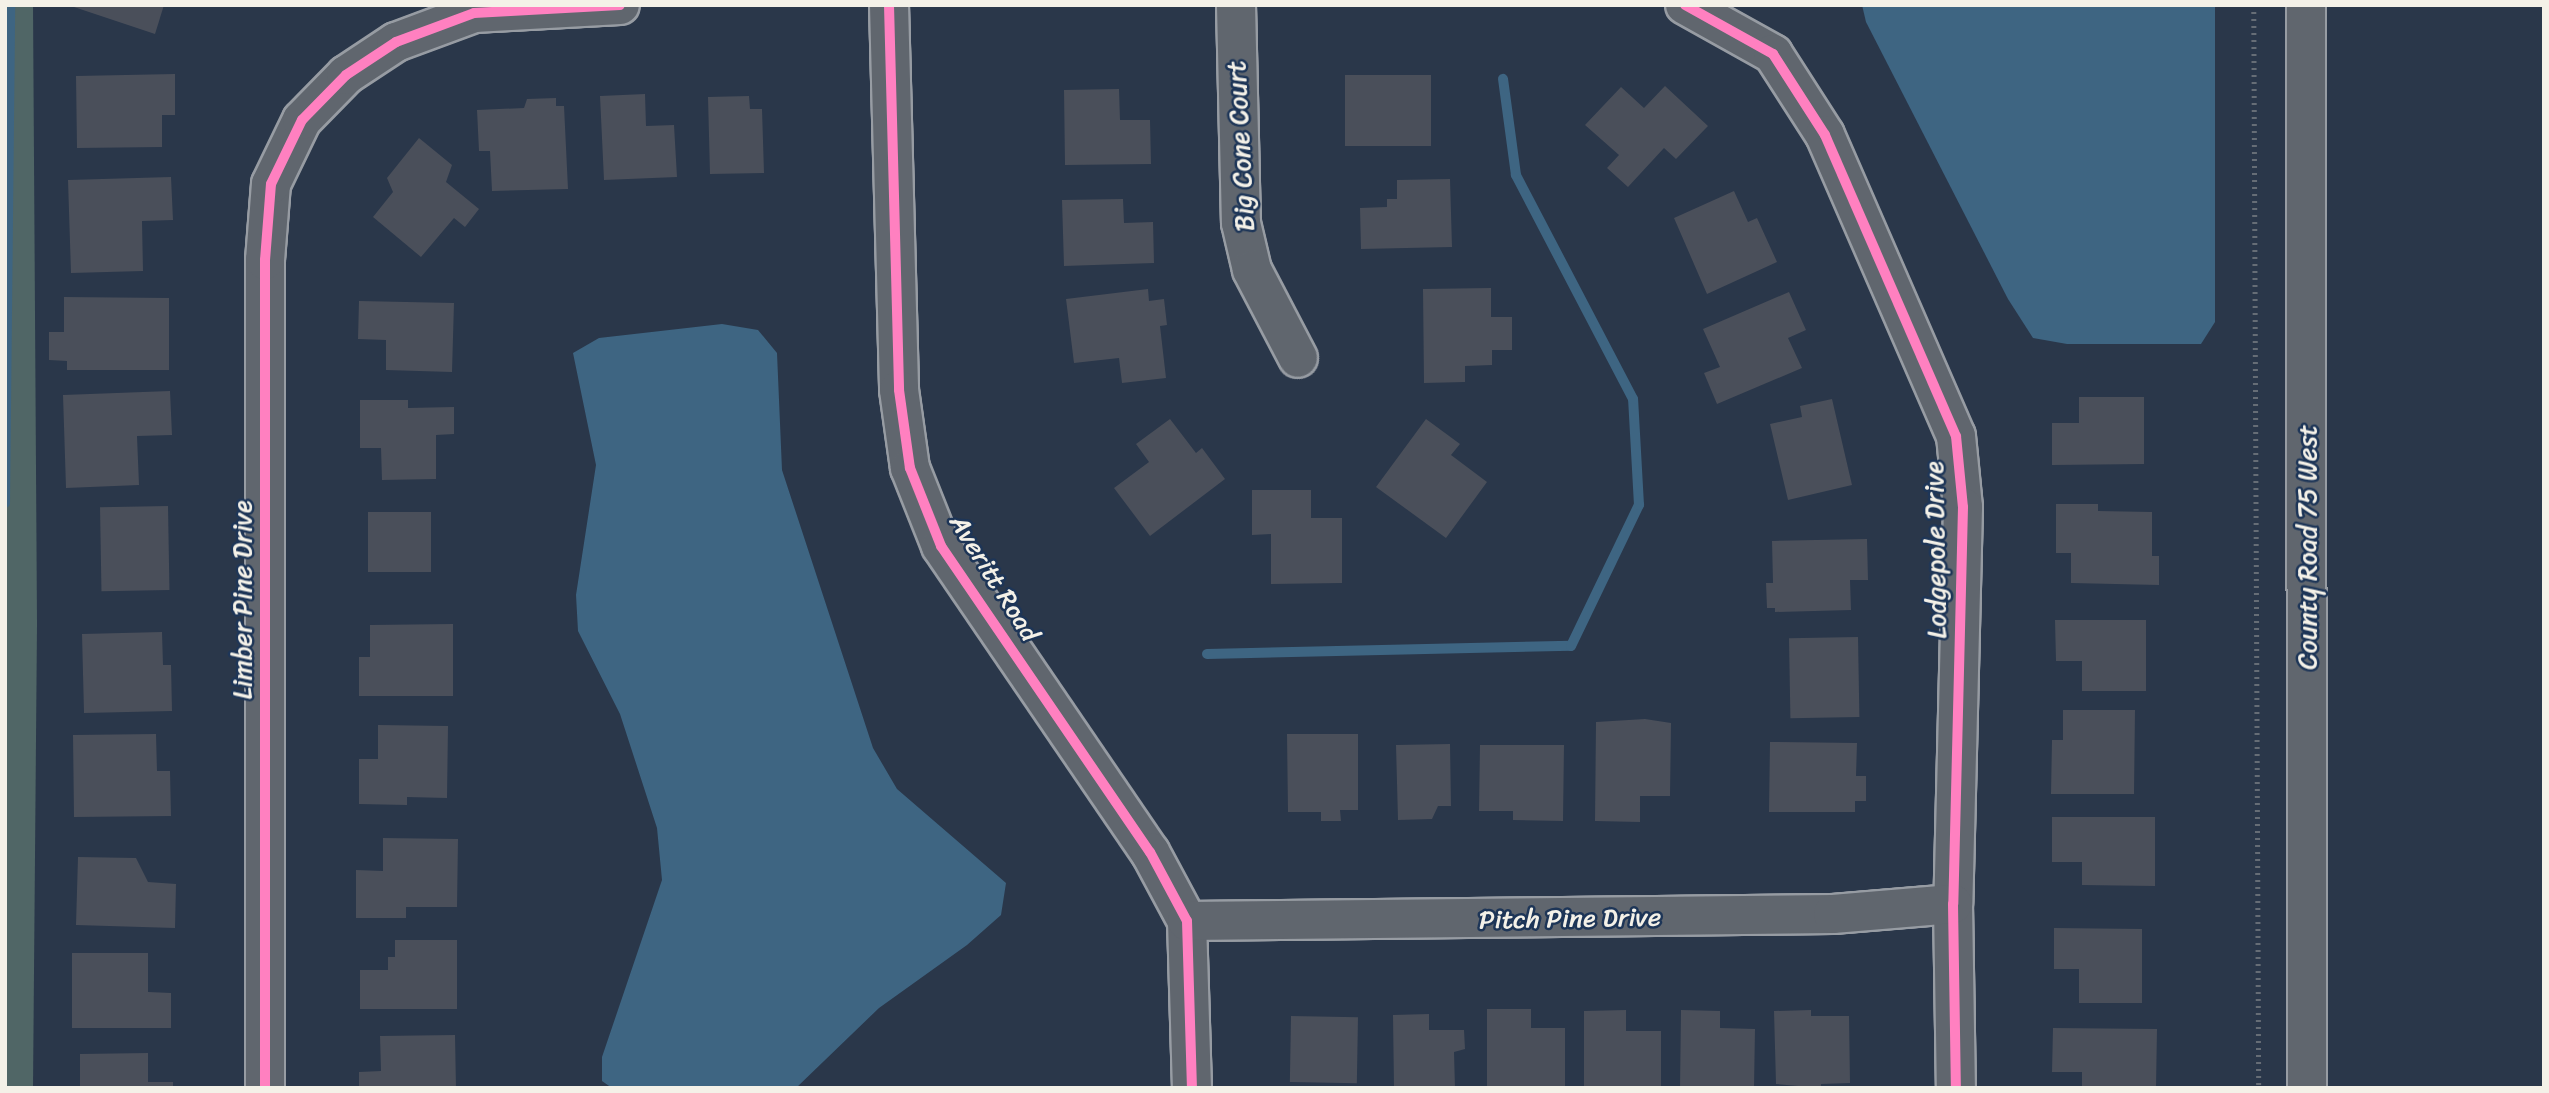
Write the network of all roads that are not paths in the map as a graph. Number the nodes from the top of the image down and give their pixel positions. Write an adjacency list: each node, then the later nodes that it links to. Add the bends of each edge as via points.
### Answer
1 (620, 5): 9 (street, Limber Pine Drive, via 474,13 396,42 346,75 302,120 271,184 265,260)
2 (889, 5): 8 (street, Averitt Road, via 900,390 910,468 941,546 1150,852)
3 (1236, 5): 6 (street, Big Cone Court, via 1241,223 1252,270)
4 (1685, 5): 7 (street, Lodgepole Drive, via 1773,54 1825,135 1956,436 1964,507)
5 (2306, 5): 12 (street, County Road 75 West)
6 (1298, 358)
7 (1953, 904): 8 (street, Pitch Pine Drive, via 1833,915); 11 (street, Lodgepole Drive)
8 (1187, 921): 10 (street, Averitt Road)
9 (265, 1088)
10 (1192, 1088)
11 (1956, 1088)
12 (2307, 1088)

